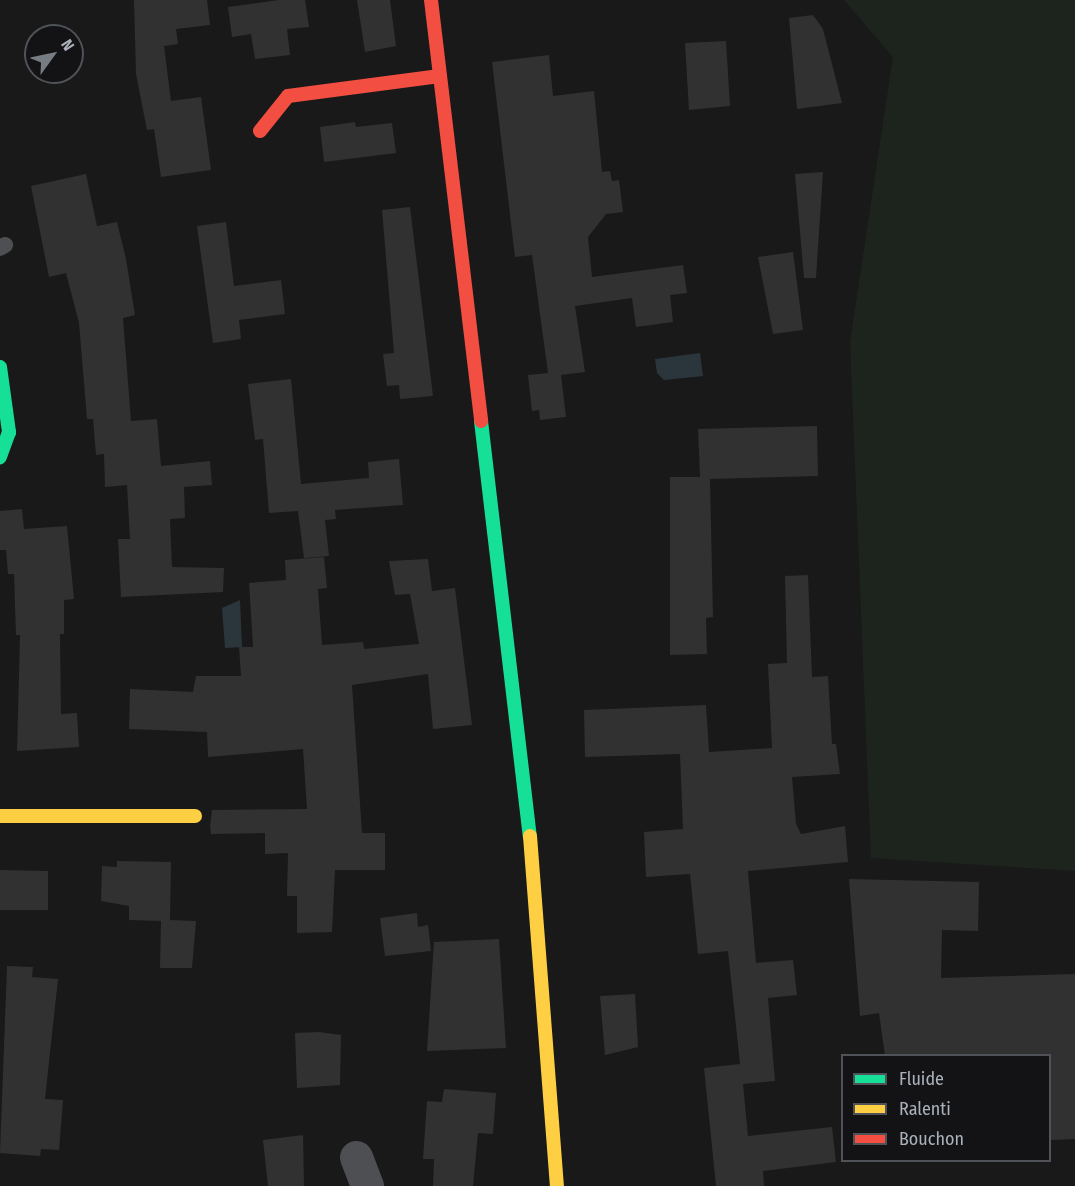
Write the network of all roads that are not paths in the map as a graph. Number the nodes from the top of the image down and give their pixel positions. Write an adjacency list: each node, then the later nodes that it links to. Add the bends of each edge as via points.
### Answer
1 (431, 0): 2 (main road)
2 (440, 76): 3 (main road, via 288,96); 8 (main road, via 528,819)
3 (260, 131)
4 (0, 367): 5 (main road, via 9,432)
5 (0, 457)
6 (0, 816): 7 (main road)
7 (195, 816)
8 (557, 1186)

